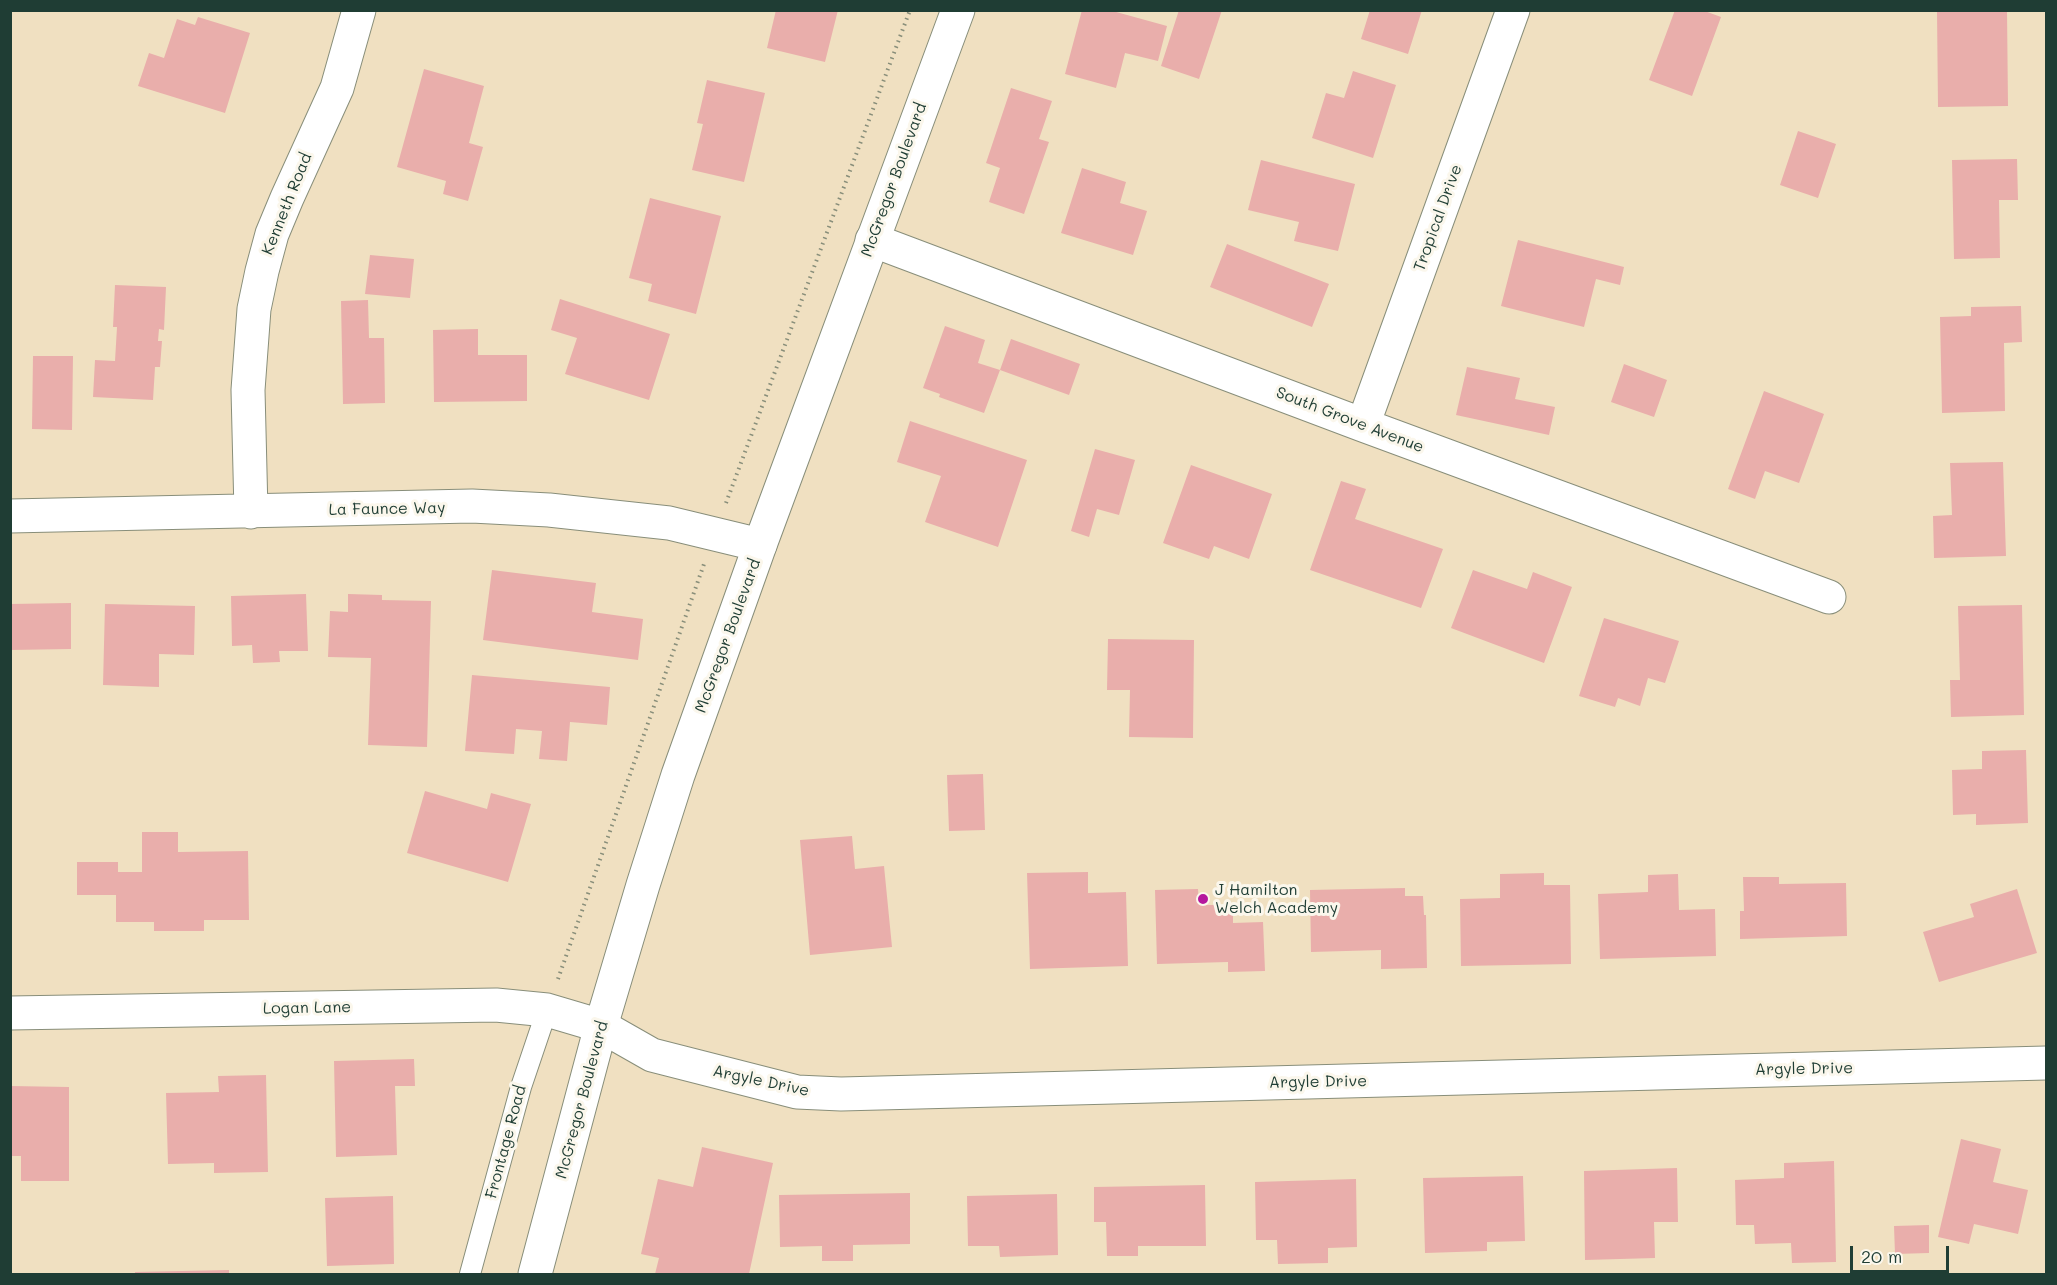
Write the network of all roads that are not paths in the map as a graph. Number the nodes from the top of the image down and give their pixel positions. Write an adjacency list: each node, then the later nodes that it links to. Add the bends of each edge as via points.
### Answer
1 (359, 10): 6 (street, Kenneth Road, via 337,88 272,234 262,271 254,309 248,379)
2 (958, 10): 4 (street, McGregor Boulevard)
3 (1513, 10): 5 (street, Tropical Drive)
4 (872, 240): 5 (street, South Grove Avenue); 8 (street, McGregor Boulevard)
5 (1363, 425): 9 (street, South Grove Avenue)
6 (251, 512): 7 (street, La Faunce Way); 8 (street, La Faunce Way, via 472,507 549,510 669,523)
7 (10, 516)
8 (760, 545): 12 (street, McGregor Boulevard, via 675,784)
9 (1829, 597)
10 (547, 1011): 11 (street, Logan Lane, via 496,1005); 12 (street, Logan Lane); 14 (lane, Frontage Road, via 521,1087)
11 (10, 1013)
12 (601, 1026): 13 (street, Argyle Drive, via 652,1055 797,1092 842,1094); 15 (street, McGregor Boulevard)
13 (2046, 1063)
14 (470, 1275)
15 (535, 1275)

